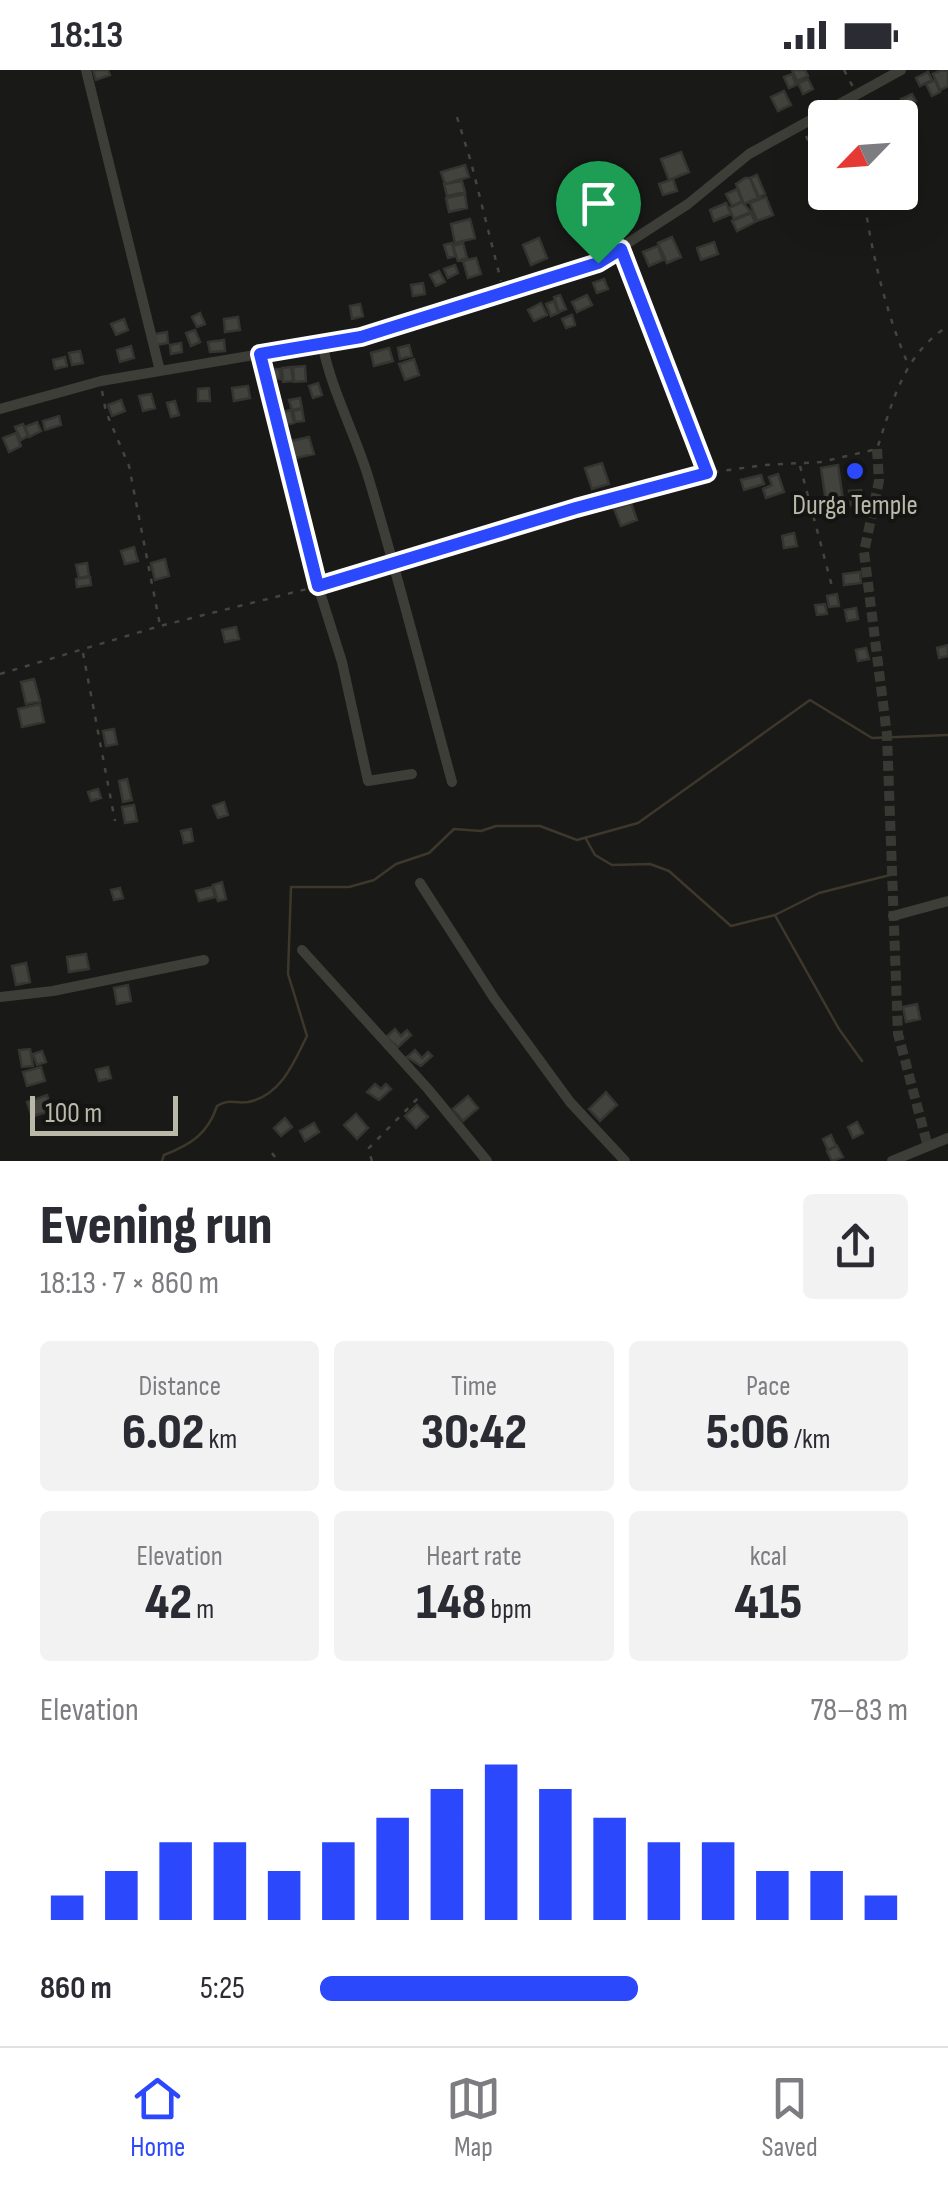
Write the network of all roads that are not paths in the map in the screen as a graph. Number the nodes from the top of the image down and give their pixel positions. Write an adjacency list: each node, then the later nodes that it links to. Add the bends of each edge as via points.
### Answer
1 (86, 70): 5 (street)
2 (900, 70): 3 (street, via 749,154 598,263)
3 (322, 344): 4 (street); 8 (street, via 394,563)
4 (260, 354): 5 (street); 7 (street, via 368,782)
5 (160, 371): 6 (street)
6 (0, 409)
7 (412, 774)
8 (452, 782)
9 (420, 883): 17 (street, via 570,1102)
10 (948, 902): 11 (street)
11 (893, 916)
12 (302, 950): 16 (street)
13 (204, 960): 14 (street)
14 (0, 997)
15 (948, 1138): 18 (street)
16 (488, 1161)
17 (625, 1161)
18 (892, 1161)

